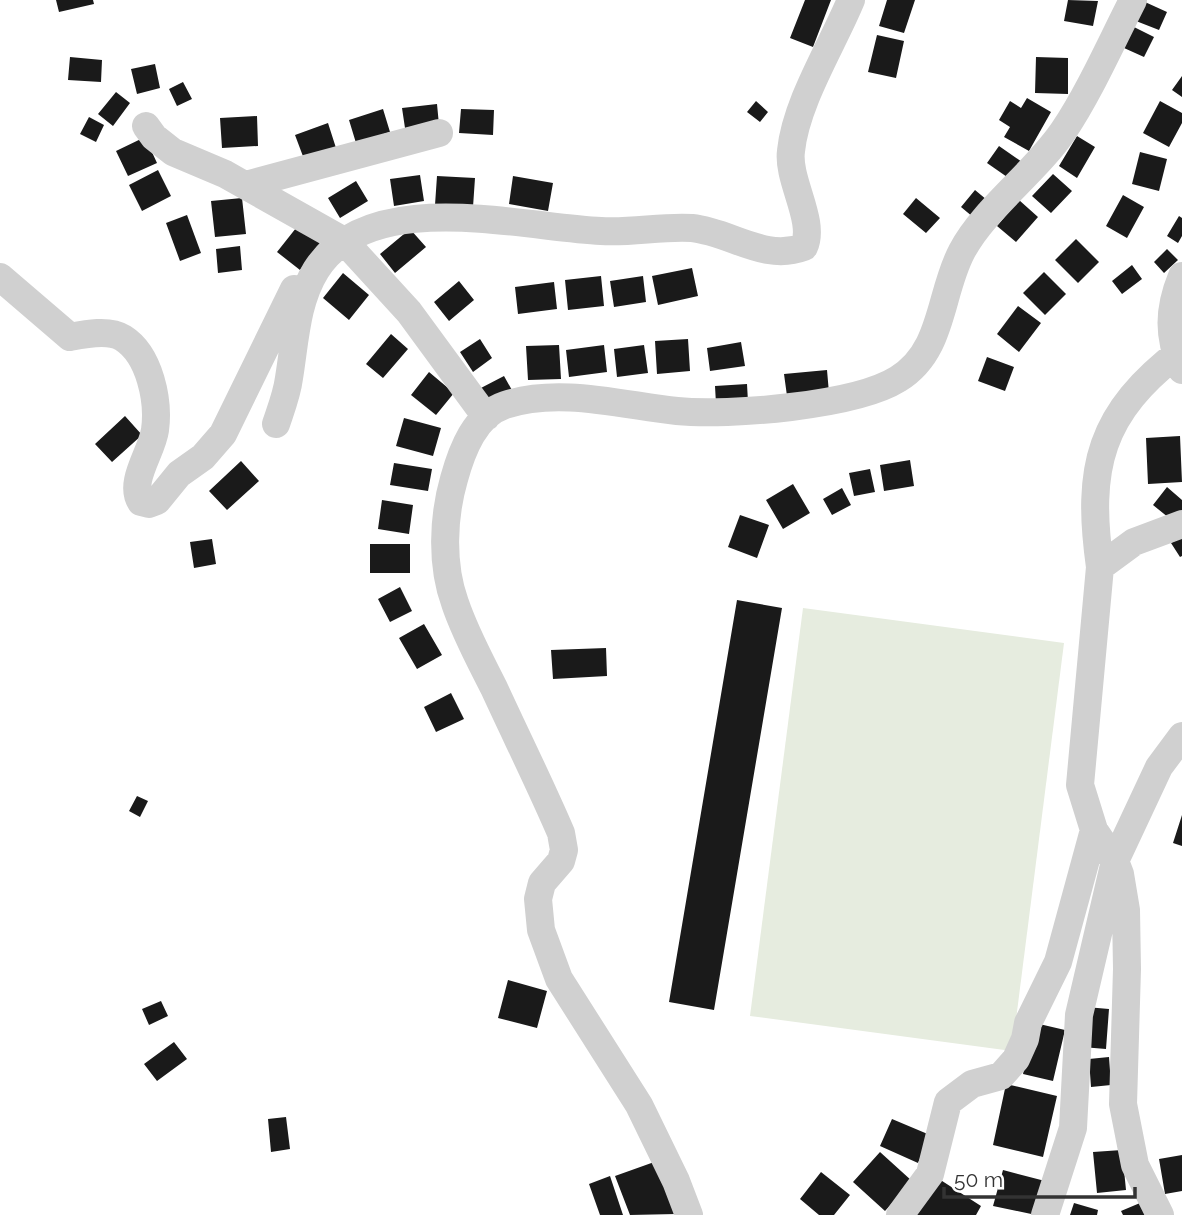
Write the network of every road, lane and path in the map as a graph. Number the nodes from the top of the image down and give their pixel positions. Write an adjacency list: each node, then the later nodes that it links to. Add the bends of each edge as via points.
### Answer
1 (851, 0): 6 (street, via 807,97 791,151 807,233 804,247 761,251 724,234 690,228 598,231 451,218 389,223)
2 (1133, 0): 11 (street, via 1064,130 970,236 952,270 931,342 902,377 854,398 726,412 553,398 503,405)
3 (146, 126): 5 (street, via 173,152)
4 (439, 133): 5 (street)
5 (246, 185): 6 (street)
6 (344, 241): 7 (street); 11 (street, via 409,313)
7 (315, 272): 9 (street, via 301,281 286,302 223,434 149,504 141,502 137,491 153,443 156,410 138,353 122,337 70,337); 12 (street, via 300,309 289,380)
8 (1182, 276): 10 (street, via 1169,323)
9 (0, 277)
10 (1180, 358): 14 (street, via 1121,411 1102,445 1097,466)
11 (486, 416): 18 (street, via 460,459 448,499 447,566 454,600 561,833 561,861 542,883 538,899 548,952 576,1008 639,1105)
12 (276, 424)
13 (1182, 524): 14 (street, via 1134,542)
14 (1100, 567): 16 (street, via 1080,767 1083,797)
15 (1182, 736): 17 (street, via 1159,766)
16 (1094, 830): 17 (street); 19 (street, via 1058,962 1016,1059 1001,1076 972,1084 948,1102 930,1174)
17 (1115, 860): 20 (street, via 1079,1015 1073,1128); 21 (street, via 1126,910 1123,1104 1135,1166)
18 (689, 1215)
19 (900, 1215)
20 (1045, 1215)
21 (1160, 1215)

